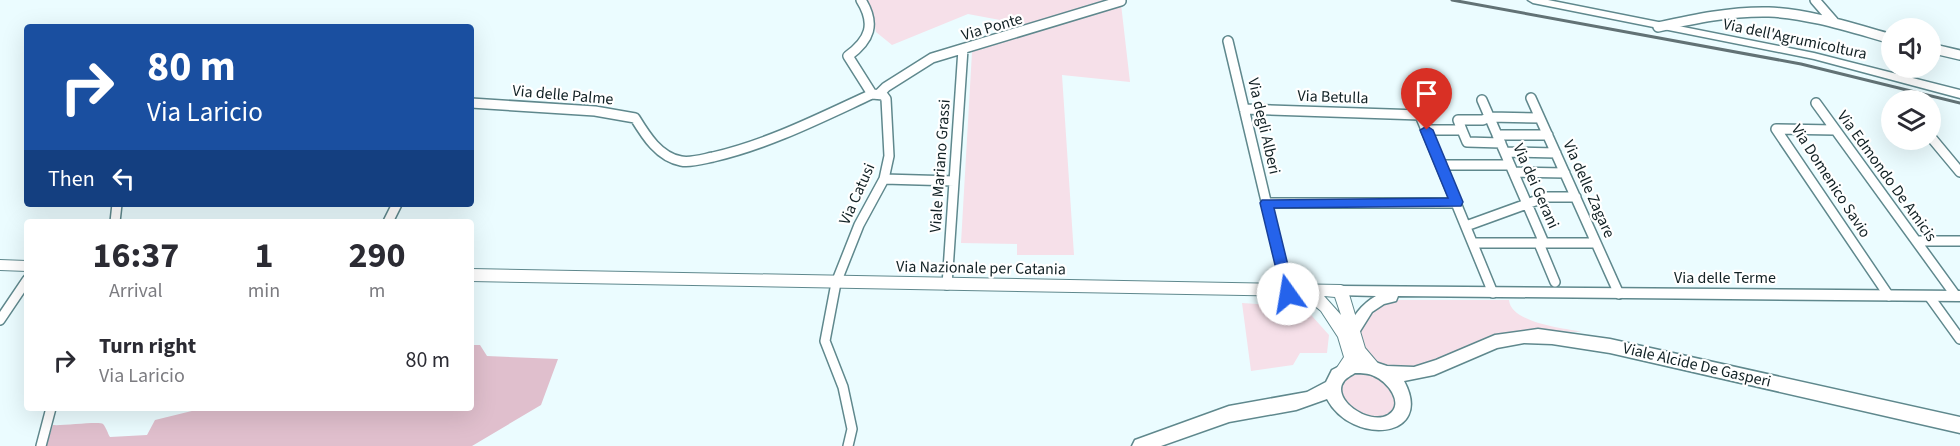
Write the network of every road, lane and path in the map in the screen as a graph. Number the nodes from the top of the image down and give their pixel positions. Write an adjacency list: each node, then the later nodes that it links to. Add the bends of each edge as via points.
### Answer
1 (861, 0): 14 (street, Via Catusi, via 871,18 870,33 864,44 848,56)
2 (1533, 0): 7 (street, Via dell'Agrumicoltura)
3 (1120, 1): 10 (street, Via Ponte)
4 (1816, 2): 5 (street, via 1817,13); 6 (street)
5 (1810, 18): 6 (street); 7 (street, via 1786,13 1709,15)
6 (1838, 25): 8 (street)
7 (1658, 27): 13 (street, Via dell'Agrumicoltura, via 1814,56)
8 (1881, 36)
9 (1228, 40): 20 (street, Via degli Alberi)
10 (963, 49): 14 (street, Via Ponte, via 932,58); 36 (street, Viale Mariano Grassi)
11 (1941, 51): 12 (street)
12 (1960, 55)
13 (1960, 93)
14 (876, 94): 18 (street, Via delle Palme, via 766,142 684,162 656,148 635,118 595,111); 35 (street, Via Catusi, via 886,99 889,156)
15 (1530, 98): 23 (street, Via delle Zagare)
16 (1482, 100): 22 (street, Via dei Gerani)
17 (1816, 103): 24 (street, Via Edmondo De Amicis)
18 (474, 104)
19 (1415, 104): 21 (street)
20 (1244, 109): 21 (street, Via Betulla); 39 (street, Via degli Alberi)
21 (1420, 115): 25 (street)
22 (1489, 117): 23 (street); 26 (street, via 1458,120); 28 (street, Via dei Gerani)
23 (1540, 118): 27 (street, Via delle Zagare)
24 (1835, 129): 42 (street, Via Edmondo De Amicis); 58 (street, Via Domenico Savio, via 1776,129)
25 (1427, 130): 26 (street); 31 (street)
26 (1462, 130): 28 (street, via 1467,142)
27 (1548, 135): 28 (street); 30 (street, Via delle Zagare)
28 (1501, 143): 30 (street); 32 (street, Via dei Gerani)
29 (1941, 149): 33 (street)
30 (1556, 153): 34 (street, Via delle Zagare)
31 (1441, 165): 32 (street); 38 (street)
32 (1512, 169): 34 (street); 40 (street, Via dei Gerani)
33 (1960, 172)
34 (1565, 173): 37 (street, Via delle Zagare)
35 (884, 179): 36 (street); 51 (street, Via Catusi)
36 (954, 181): 53 (street, Viale Mariano Grassi)
37 (1576, 198): 40 (street, via 1546,197); 46 (street, Via delle Zagare)
38 (1456, 202): 39 (street); 41 (street)
39 (1266, 203): 54 (street, Via degli Alberi)
40 (1527, 204): 41 (street); 45 (street, Via dei Gerani)
41 (1466, 226): 44 (street)
42 (1916, 241): 43 (street); 60 (street, Via Edmondo De Amicis)
43 (1960, 241)
44 (1473, 243): 45 (street); 56 (street)
45 (1544, 243): 46 (street); 50 (street, Via dei Gerani, via 1540,246)
46 (1596, 243): 57 (street, Via delle Zagare)
47 (0, 265): 48 (main road)
48 (24, 266)
49 (474, 275): 51 (main road, Via Nazionale per Catania)
50 (1555, 282)
51 (836, 283): 53 (main road, Via Nazionale per Catania); 74 (street, Via Catusi, via 825,341 852,429)
52 (24, 285): 61 (street)
53 (947, 285): 54 (main road, Via Nazionale per Catania)
54 (1287, 291): 55 (main road); 62 (main road, via 1322,302)
55 (1341, 291): 56 (street); 62 (main road)
56 (1492, 293): 57 (street, Via delle Terme); 62 (street, via 1380,299)
57 (1620, 294): 58 (street, Via delle Terme)
58 (1889, 296): 59 (street, Via delle Terme)
59 (1929, 296): 60 (street, Via delle Terme); 63 (street)
60 (1958, 296)
61 (0, 321)
62 (1346, 329): 65 (main road, via 1351,355); 66 (main road, via 1358,351)
63 (1960, 339)
64 (1436, 367): 66 (main road, via 1409,375); 68 (main road, via 1414,381); 72 (main road, Viale Alcide De Gasperi, via 1496,342 1521,337 1559,337)
65 (1344, 369): 66 (main road, via 1353,366); 67 (main road)
66 (1379, 370): 68 (main road, via 1400,388)
67 (1333, 387): 69 (main road); 70 (main road)
68 (1403, 397): 70 (main road, via 1401,413 1389,423 1370,425)
69 (1300, 402): 70 (main road); 75 (main road, via 1210,419)
70 (1342, 410)
71 (50, 411): 73 (street)
72 (1960, 425)
73 (40, 446)
74 (848, 446)
75 (1141, 446)

